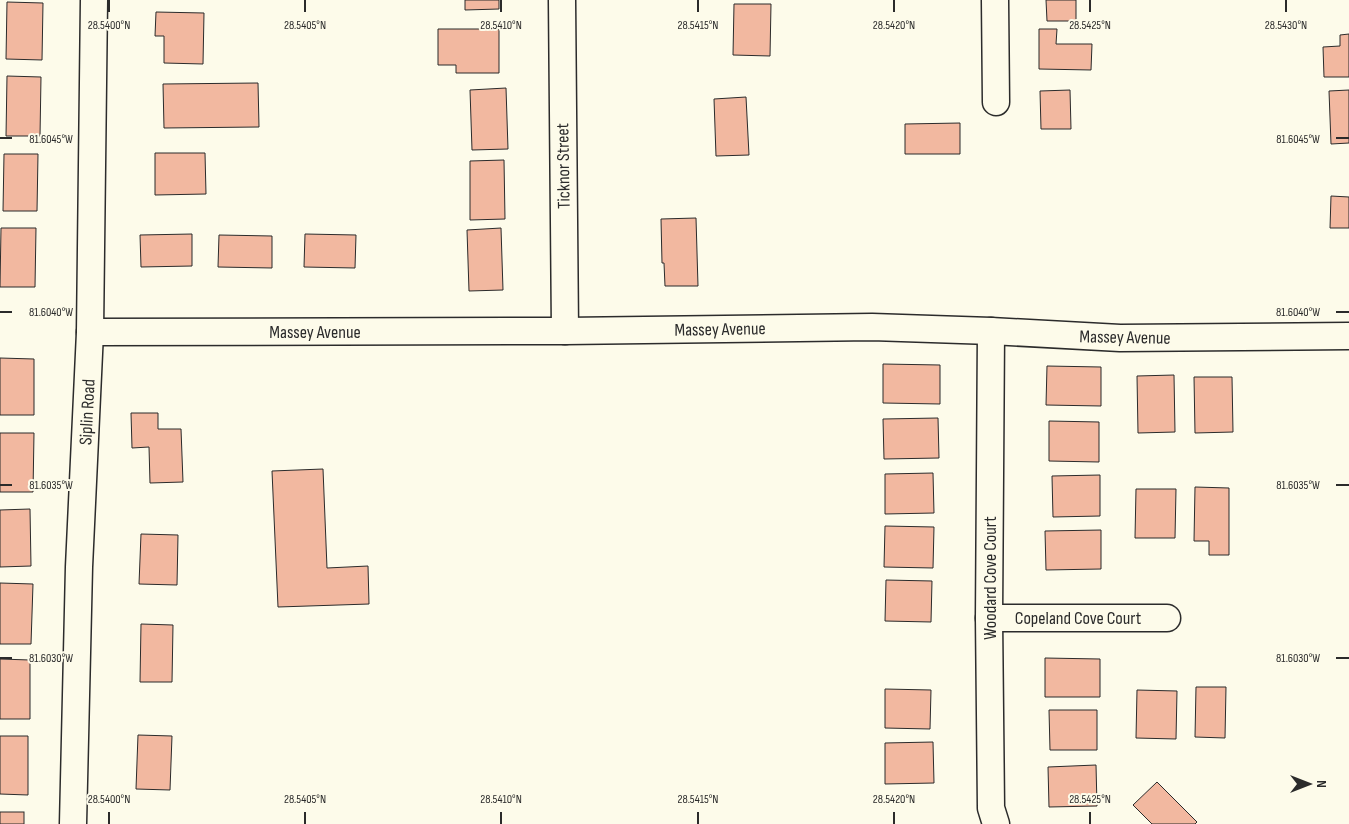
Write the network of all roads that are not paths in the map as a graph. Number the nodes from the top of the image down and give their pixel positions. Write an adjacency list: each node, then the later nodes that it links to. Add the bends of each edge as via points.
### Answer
1 (94, 0): 7 (street, Siplin Road)
2 (562, 0): 5 (street, Ticknor Street)
3 (995, 0): 4 (street)
4 (996, 102)
5 (565, 331): 6 (street, Massey Avenue, via 872,327); 7 (street, Massey Avenue)
6 (991, 331): 8 (street, Massey Avenue, via 1120,338); 9 (street, Woodard Cove Court)
7 (90, 332): 11 (street, Siplin Road, via 79,567)
8 (1349, 336)
9 (989, 618): 10 (street, Copeland Cove Court); 12 (street, Woodard Cove Court, via 991,808)
10 (1167, 618)
11 (73, 824)
12 (996, 824)

